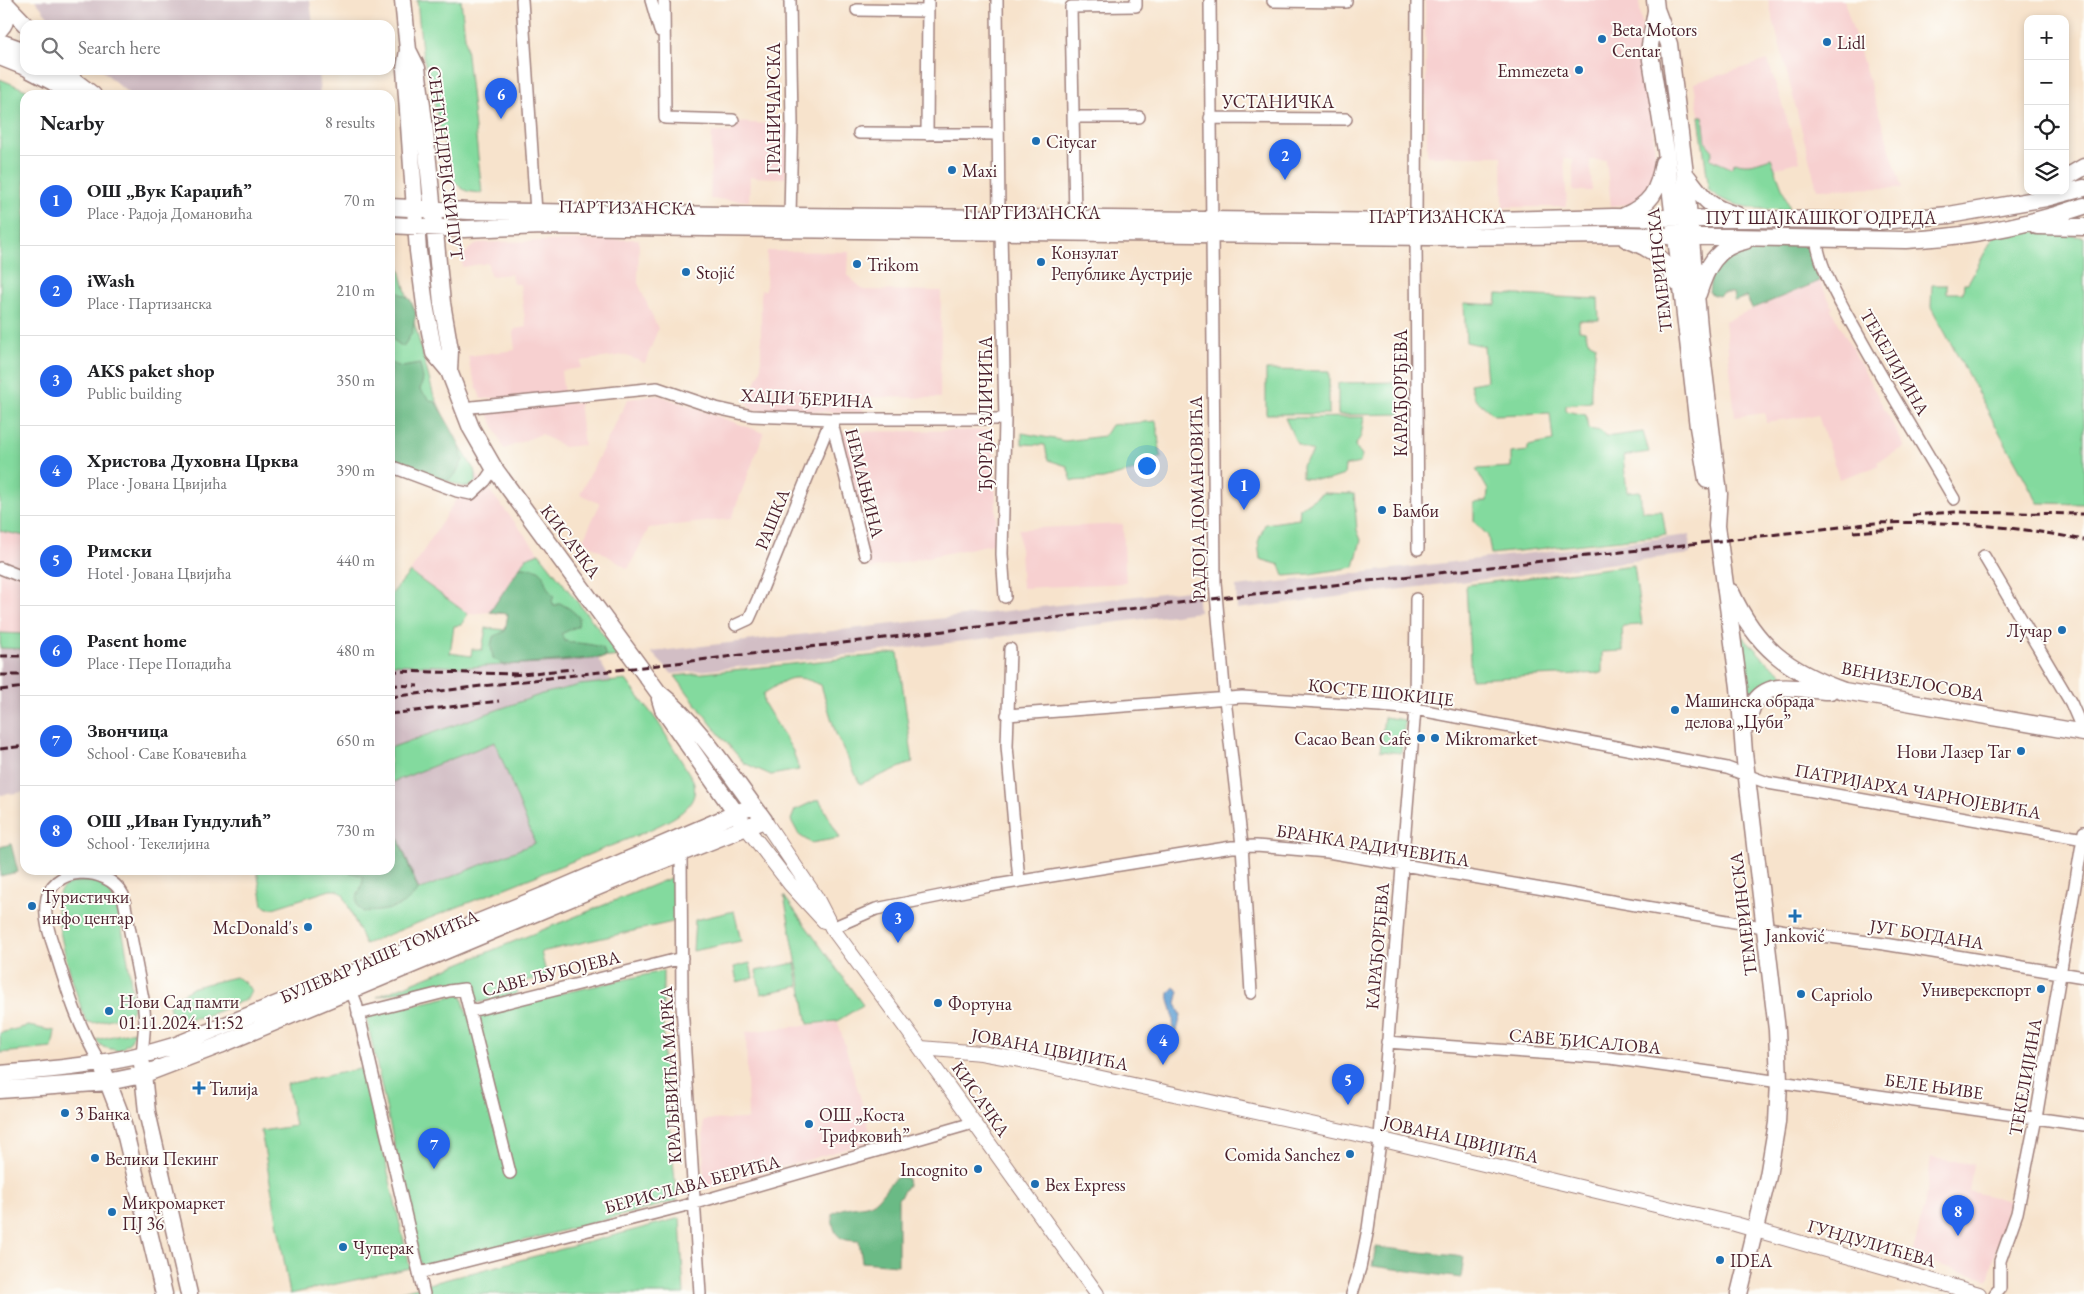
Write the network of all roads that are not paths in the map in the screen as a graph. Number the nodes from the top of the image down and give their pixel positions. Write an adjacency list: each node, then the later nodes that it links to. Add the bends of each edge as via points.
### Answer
1 (403, 0): 21 (main road, СЕНТАНДРЕЈСКИ ПУТ)
2 (522, 0): 47 (street)
3 (652, 0): 19 (street)
4 (664, 0): 19 (street)
5 (790, 0): 48 (street, ГРАНИЧАРСКА)
6 (997, 0): 35 (street, ЂОРЂА ЗЛИЧИЋА)
7 (1136, 0): 28 (street, via 1136,6 1071,7)
8 (1210, 0): 30 (street, РАДОЈА ДОМАНОВИЋА)
9 (1346, 0): 12 (street)
10 (1417, 0): 60 (street, КАРАЂОРЂЕВА)
11 (2, 1): 16 (main road); 17 (main road, via 7,12)
12 (1274, 1)
13 (1655, 5): 36 (main road, ТЕМЕРИНСКА, via 1650,45); 38 (main road, ТЕМЕРИНСКА, via 1669,44)
14 (928, 6): 15 (street); 34 (street)
15 (857, 10)
16 (21, 20)
17 (0, 29)
18 (0, 42): 20 (main road)
19 (663, 43): 32 (street, via 665,118)
20 (20, 49)
21 (408, 50): 45 (main road, СЕНТАНДРЕЈСКИ ПУТ, via 405,68); 46 (main road, СЕНТАНДРЕЈСКИ ПУТ, via 417,68)
22 (0, 57): 23 (main road)
23 (20, 66)
24 (40, 75): 26 (main road)
25 (68, 75): 27 (main road)
26 (64, 90)
27 (87, 90)
28 (1074, 117): 29 (street); 49 (street)
29 (1139, 117)
30 (1210, 118): 31 (street, УСТАНИЧКА); 55 (street, РАДОЈА ДОМАНОВИЋА)
31 (1346, 119)
32 (733, 120)
33 (859, 133): 34 (street)
34 (928, 134): 35 (street)
35 (998, 134): 53 (street, ЂОРЂА ЗЛИЧИЋА)
36 (1666, 151): 50 (main road, via 1658,188 1649,202); 51 (main road, ТЕМЕРИНСКА)
37 (2084, 167): 39 (main road)
38 (1685, 174): 51 (main road, ТЕМЕРИНСКА); 52 (main road, via 1707,203)
39 (2069, 176)
40 (2084, 188): 43 (main road, ПУТ ШАЈКАШКОГ ОДРЕДА)
41 (2031, 195): 43 (main road)
42 (395, 206): 45 (main road, ПАРТИЗАНСКА)
43 (2003, 206): 52 (main road, ПУТ ШАЈКАШКОГ ОДРЕДА, via 1882,221)
44 (2084, 206): 56 (main road, ПУТ ШАЈКАШКОГ ОДРЕДА)
45 (415, 208): 46 (main road, ПАРТИЗАНСКА); 57 (main road, СЕНТАНДРЕЈСКИ ПУТ)
46 (434, 209): 47 (main road, ПАРТИЗАНСКА); 58 (main road, СЕНТАНДРЕЈСКИ ПУТ)
47 (536, 212): 48 (main road, ПАРТИЗАНСКА)
48 (790, 216): 53 (main road, ПАРТИЗАНСКА)
49 (1075, 217): 53 (main road, ПАРТИЗАНСКА); 55 (main road, ПАРТИЗАНСКА)
50 (1622, 217): 51 (main road, ПАРТИЗАНСКА); 60 (main road, ПАРТИЗАНСКА, via 1547,217)
51 (1681, 219): 52 (main road, ПУТ ШАЈКАШКОГ ОДРЕДА); 62 (main road, ТЕМЕРИНСКА)
52 (1756, 220)
53 (1000, 224): 55 (main road, ПАРТИЗАНСКА); 58 (main road, ПАРТИЗАНСКА); 70 (street, ЂОРЂА ЗЛИЧИЋА)
54 (395, 225): 57 (main road, ПАРТИЗАНСКА)
55 (1211, 226): 60 (main road, ПАРТИЗАНСКА); 87 (street, РАДОЈА ДОМАНОВИЋА, via 1215,582)
56 (2018, 226): 59 (main road); 64 (main road, ПУТ ШАЈКАШКОГ ОДРЕДА, via 1926,239)
57 (416, 227): 58 (main road, ПАРТИЗАНСКА); 67 (main road, СЕНТАНДРЕЈСКИ ПУТ, via 434,353)
58 (435, 227): 67 (main road, СЕНТАНДРЕЈСКИ ПУТ, via 450,350)
59 (2084, 227)
60 (1416, 229): 61 (main road, ПАРТИЗАНСКА); 75 (street, КАРАЂОРЂЕВА)
61 (1614, 235): 62 (main road, ПАРТИЗАНСКА); 65 (main road, via 1658,255)
62 (1682, 236): 63 (main road, ПУТ ШАЈКАШКОГ ОДРЕДА); 65 (main road, ТЕМЕРИНСКА); 66 (main road, ТЕМЕРИНСКА)
63 (1755, 238): 64 (main road, ПУТ ШАЈКАШКОГ ОДРЕДА); 66 (main road, via 1716,255)
64 (1816, 238): 73 (street, ТЕКЕЛИЈИНА, via 1817,249 1845,310)
65 (1681, 290): 74 (main road, ТЕМЕРИНСКА, via 1698,426 1712,514)
66 (1696, 298): 74 (main road, ТЕМЕРИНСКА, via 1719,494)
67 (449, 371): 68 (main road, СЕНТАНДРЕЈСКИ ПУТ)
68 (462, 408): 69 (street, ХАЏИ ЂЕРИНА, via 657,388 736,414); 72 (main road, КИСАЧКА)
69 (831, 419): 70 (street, ХАЏИ ЂЕРИНА); 76 (street, НЕМАЊИНА); 83 (street, РАШКА, via 749,619)
70 (1005, 419): 81 (street, ЂОРЂА ЗЛИЧИЋА, via 1002,554)
71 (395, 468): 72 (street, via 471,494)
72 (494, 468): 86 (main road, КИСАЧКА)
73 (1954, 499)
74 (1717, 526): 80 (main road, ТЕМЕРИНСКА)
75 (1418, 548)
76 (865, 555)
77 (1984, 556): 90 (street, via 2074,709)
78 (0, 568): 79 (street)
79 (20, 576)
80 (1724, 576): 85 (main road, ВЕНИЗЕЛОСОВА, via 1756,636 1777,657 1804,675); 91 (main road, ТЕМЕРИНСКА)
81 (1005, 597)
82 (1416, 599): 88 (street, КАРАЂОРЂЕВА)
83 (736, 625)
84 (1010, 649): 89 (street)
85 (1844, 691): 90 (main road, ВЕНИЗЕЛОСОВА); 91 (main road, via 1820,692 1785,687 1770,690 1754,703)
86 (658, 692): 93 (main road, КИСАЧКА, via 686,719); 94 (main road, КИСАЧКА, via 663,709)
87 (1225, 699): 88 (street, КОСТЕ ШОКИЦЕ, via 1261,697); 89 (street, КОСТЕ ШОКИЦЕ); 98 (street, РАДОЈА ДОМАНОВИЋА)
88 (1415, 709): 92 (street, КОСТЕ ШОКИЦЕ, via 1727,768); 100 (street, КАРАЂОРЂЕВА)
89 (1007, 715): 103 (street)
90 (2084, 733)
91 (1743, 734): 92 (main road, ТЕМЕРИНСКА)
92 (1747, 775): 97 (street, ПАТРИЈАРХА ЧАРНОЈЕВИЋА, via 1768,783); 104 (main road, ТЕМЕРИНСКА)
93 (754, 806): 94 (main road, БУЛЕВАР ЈАШЕ ТОМИЋА); 95 (main road, КИСАЧКА)
94 (736, 814): 96 (main road, КИСАЧКА); 115 (main road, БУЛЕВАР ЈАШЕ ТОМИЋА, via 355,974)
95 (764, 820): 96 (main road, БУЛЕВАР ЈАШЕ ТОМИЋА); 105 (street, КИСАЧКА, via 816,897)
96 (746, 827): 99 (main road, БУЛЕВАР ЈАШЕ ТОМИЋА); 105 (street, КИСАЧКА, via 790,884)
97 (2084, 836): 107 (street, ТЕКЕЛИЈИНА)
98 (1242, 845): 100 (street, БРАНКА РАДИЧЕВИЋА, via 1328,852); 103 (street, БРАНКА РАДИЧЕВИЋА); 110 (street, РАДОЈА ДОМАНОВИЋА)
99 (681, 854): 106 (street, КРАЉЕВИЋА МАРКА); 109 (main road, БУЛЕВАР ЈАШЕ ТОМИЋА)
100 (1401, 866): 104 (street, БРАНКА РАДИЧЕВИЋА); 113 (street, КАРАЂОРЂЕВА)
101 (68, 875): 116 (street, via 59,880 46,898 47,919 81,1029)
102 (98, 875): 115 (street, via 119,887 124,895 143,999)
103 (1019, 881): 105 (street, БРАНКА РАДИЧЕВИЋА, via 876,909)
104 (1765, 927): 107 (street, ЈУГ БОГДАНА); 119 (main road, ТЕМЕРИНСКА, via 1777,1030)
105 (832, 928): 114 (street, КИСАЧКА)
106 (682, 958): 111 (street, САВЕ ЉУБОЈЕВА); 127 (street, КРАЉЕВИЋА МАРКА)
107 (2060, 973): 108 (street, ЈУГ БОГДАНА); 122 (street, ТЕКЕЛИЈИНА)
108 (2084, 977)
109 (351, 990): 112 (street); 118 (main road, БУЛЕВАР ЈАШЕ ТОМИЋА)
110 (1251, 993)
111 (470, 1011): 112 (street, САВЕ ЉУБОЈЕВА, via 464,989 460,989); 126 (street)
112 (358, 1014): 129 (street)
113 (1387, 1042): 119 (street, САВЕ ЂИСАЛОВА, via 1610,1058); 125 (street, КАРАЂОРЂЕВА)
114 (921, 1048): 123 (street, КИСАЧКА); 125 (street, ЈОВАНА ЦВИЈИЋА, via 1015,1059)
115 (142, 1056): 116 (main road, БУЛЕВАР ЈАШЕ ТОМИЋА); 118 (main road)
116 (100, 1063): 117 (main road, БУЛЕВАР ЈАШЕ ТОМИЋА); 120 (main road)
117 (0, 1074)
118 (142, 1075): 120 (main road, БУЛЕВАР ЈАШЕ ТОМИЋА); 131 (main road, via 147,1112)
119 (1779, 1081): 122 (street, БЕЛЕ ЊИВЕ); 128 (main road, ТЕМЕРИНСКА, via 1777,1123)
120 (108, 1082): 121 (main road, БУЛЕВАР ЈАШЕ ТОМИЋА); 130 (main road, via 121,1116)
121 (0, 1090)
122 (2036, 1118): 124 (street, БЕЛЕ ЊИВЕ); 138 (street, ТЕКЕЛИЈИНА, via 2017,1213 2000,1261 2000,1288)
123 (973, 1123): 127 (street, БЕРИСЛАВА БЕРИЋА); 134 (street, КИСАЧКА)
124 (2084, 1124)
125 (1379, 1139): 128 (street, ЈОВАНА ЦВИЈИЋА); 135 (street, КАРАЂОРЂЕВА, via 1368,1229)
126 (510, 1173)
127 (695, 1203): 129 (street, БЕРИСЛАВА БЕРИЋА); 133 (street, КРАЉЕВИЋА МАРКА)
128 (1755, 1229): 136 (main road, ТЕМЕРИНСКА); 137 (street, ГУНДУЛИЋЕВА)
129 (419, 1273): 132 (street)
130 (164, 1294)
131 (189, 1294)
132 (424, 1294)
133 (700, 1294)
134 (1097, 1294)
135 (1352, 1294)
136 (1739, 1294)
137 (1979, 1294)
138 (1995, 1294)

